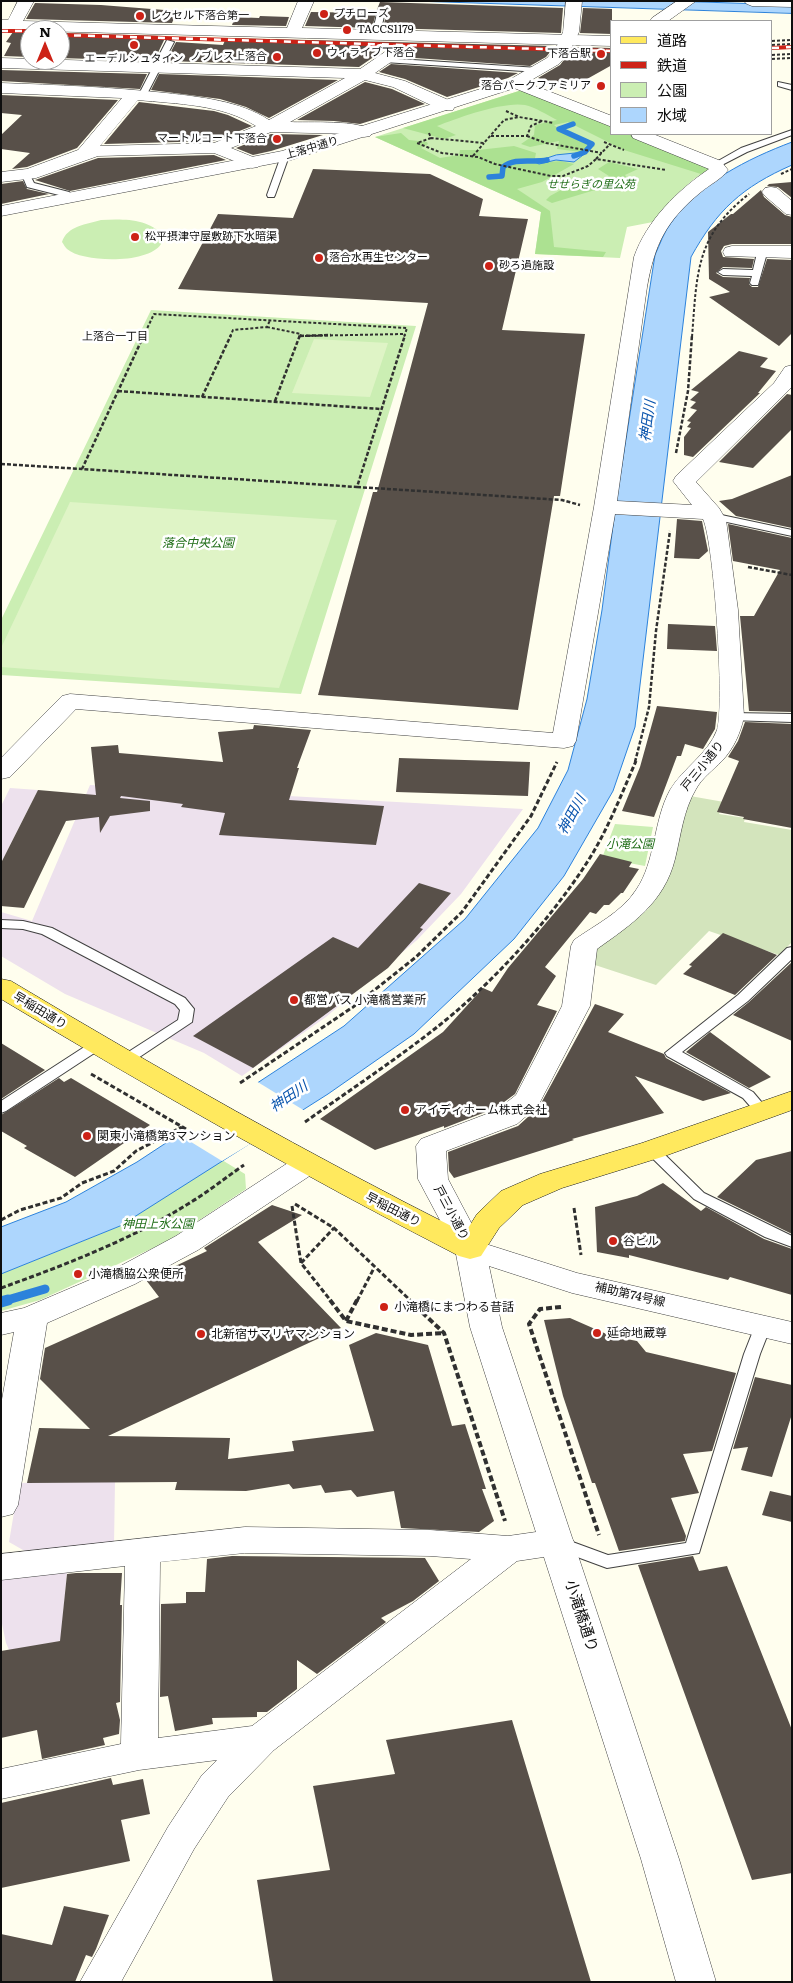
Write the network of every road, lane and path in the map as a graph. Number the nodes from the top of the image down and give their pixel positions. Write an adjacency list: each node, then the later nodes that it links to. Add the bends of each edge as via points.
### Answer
1 (26, 1): 9 (street)
2 (306, 1): 10 (street)
3 (752, 1): 4 (street)
4 (792, 2)
5 (574, 4): 12 (street, 上落中通り)
6 (684, 4): 8 (street)
7 (380, 16): 11 (lane)
8 (660, 20)
9 (7, 25): 10 (street)
10 (292, 32): 11 (street)
11 (376, 34): 12 (street)
12 (568, 40): 14 (street); 27 (street, 上落中通り, via 559,54)
13 (792, 40): 15 (path)
14 (610, 41)
15 (773, 41)
16 (170, 42): 26 (lane)
17 (792, 44): 18 (path)
18 (773, 45)
19 (398, 50): 24 (street)
20 (792, 54): 21 (path)
21 (773, 55)
22 (792, 58): 23 (path)
23 (773, 59)
24 (384, 60): 27 (lane); 28 (street)
25 (1, 63): 26 (street)
26 (157, 67): 28 (street); 33 (lane)
27 (538, 70): 29 (street, 上落中通り)
28 (362, 75): 34 (street, via 399,84); 38 (street)
29 (515, 83): 34 (street, 上落中通り); 37 (street)
30 (782, 84): 32 (lane)
31 (1, 88): 33 (street)
32 (792, 88)
33 (137, 95): 38 (street, via 233,108); 50 (street)
34 (447, 106): 39 (street, 上落中通り)
35 (519, 117): 43 (path, via 504,120)
36 (543, 121): 44 (path, via 531,126)
37 (610, 121)
38 (269, 127): 39 (street, via 355,129); 48 (street)
39 (364, 132): 51 (street, 上落中通り)
40 (792, 132): 55 (lane)
41 (428, 133): 45 (path)
42 (642, 135): 55 (street)
43 (490, 136): 44 (path); 46 (path)
44 (527, 136): 49 (path, via 546,143)
45 (431, 138): 46 (path); 52 (path, via 417,143 442,153)
46 (484, 143): 52 (path)
47 (609, 145): 49 (path)
48 (216, 148): 50 (street); 54 (street)
49 (602, 153): 53 (path)
50 (84, 154): 57 (street)
51 (285, 156): 54 (street, 上落中通り); 60 (lane)
52 (473, 156): 53 (path, via 551,176 563,176 588,166)
53 (596, 159): 56 (path)
54 (252, 163): 61 (street, 上落中通り)
55 (715, 164): 82 (street, via 719,170 677,204 645,252)
56 (670, 171)
57 (26, 175): 58 (street); 61 (lane, via 30,185)
58 (1, 177)
59 (770, 192): 62 (street)
60 (272, 195)
61 (71, 198): 63 (street, 上落中通り)
62 (791, 209)
63 (1, 212)
64 (732, 252): 66 (street)
65 (792, 252): 66 (street)
66 (762, 253): 68 (lane)
67 (723, 272): 68 (lane)
68 (757, 272): 69 (lane)
69 (755, 283)
70 (270, 320): 71 (path); 72 (path, via 407,328); 75 (path, via 154,314)
71 (267, 327): 73 (path, via 283,328); 76 (path, via 233,330)
72 (405, 334): 73 (path); 78 (path)
73 (300, 336): 77 (path)
74 (788, 382): 83 (street, 戸三小通り, via 684,482)
75 (118, 391): 76 (path); 80 (path)
76 (202, 397): 77 (path)
77 (274, 402): 78 (path)
78 (381, 409): 81 (path)
79 (1, 464): 80 (path)
80 (82, 469): 81 (path)
81 (357, 487): 82 (path, via 562,500)
82 (603, 507): 83 (street); 89 (street)
83 (711, 515): 84 (lane); 85 (street, 戸三小通り, via 715,520)
84 (792, 533)
85 (722, 563): 86 (path); 87 (street, 戸三小通り)
86 (792, 575)
87 (732, 717): 88 (lane); 108 (street, 戸三小通り, via 729,733 718,750 684,787 654,883 635,908 584,946 576,1006 528,1100 507,1118 431,1146 433,1179)
88 (792, 718)
89 (564, 742): 90 (street, via 70,701); 96 (path, via 531,816 462,912 416,957 353,1007)
90 (1, 772)
91 (1, 924): 95 (lane, via 47,931 180,1002 187,1009 185,1022)
92 (792, 951): 99 (lane, via 743,998 672,1053 748,1095)
93 (1, 987): 94 (main road, 早稲田通り)
94 (97, 1045): 95 (main road, 早稲田通り); 98 (lane)
95 (124, 1061): 102 (main road, 早稲田通り)
96 (240, 1083)
97 (792, 1100): 99 (main road)
98 (1, 1108)
99 (762, 1111): 101 (main road)
100 (182, 1126): 105 (path, via 136,1152 114,1171 82,1183 61,1198 20,1210)
101 (652, 1150): 107 (lane, via 699,1196); 108 (main road, via 512,1198 488,1221)
102 (307, 1164): 108 (main road, 早稲田通り); 114 (street, via 187,1243 124,1276)
103 (244, 1165): 112 (path, via 214,1188 126,1238)
104 (574, 1208): 109 (path)
105 (1, 1220)
106 (334, 1228): 110 (path); 110 (path, via 292,1203); 111 (path)
107 (792, 1242)
108 (470, 1249): 116 (street, 補助第74号線, via 572,1282); 121 (street, 小滝橋通り, via 486,1327)
109 (581, 1255)
110 (301, 1263): 115 (path)
111 (374, 1268): 115 (path); 117 (path)
112 (1, 1288)
113 (561, 1307): 120 (path, via 540,1309 529,1324)
114 (16, 1320): 118 (street)
115 (346, 1321): 117 (path, via 411,1336)
116 (778, 1329): 121 (lane, via 752,1354 693,1548 607,1562)
117 (444, 1333): 119 (path)
118 (1, 1505)
119 (507, 1535): 121 (street); 122 (street, via 430,1543 245,1540); 124 (street)
120 (601, 1540)
121 (557, 1542): 128 (street, 小滝橋通り, via 660,1859)
122 (143, 1550): 123 (street); 125 (street)
123 (1, 1567)
124 (261, 1740): 125 (street); 127 (street, via 215,1786)
125 (139, 1755): 126 (street)
126 (1, 1784)
127 (100, 1982)
128 (696, 1982)

